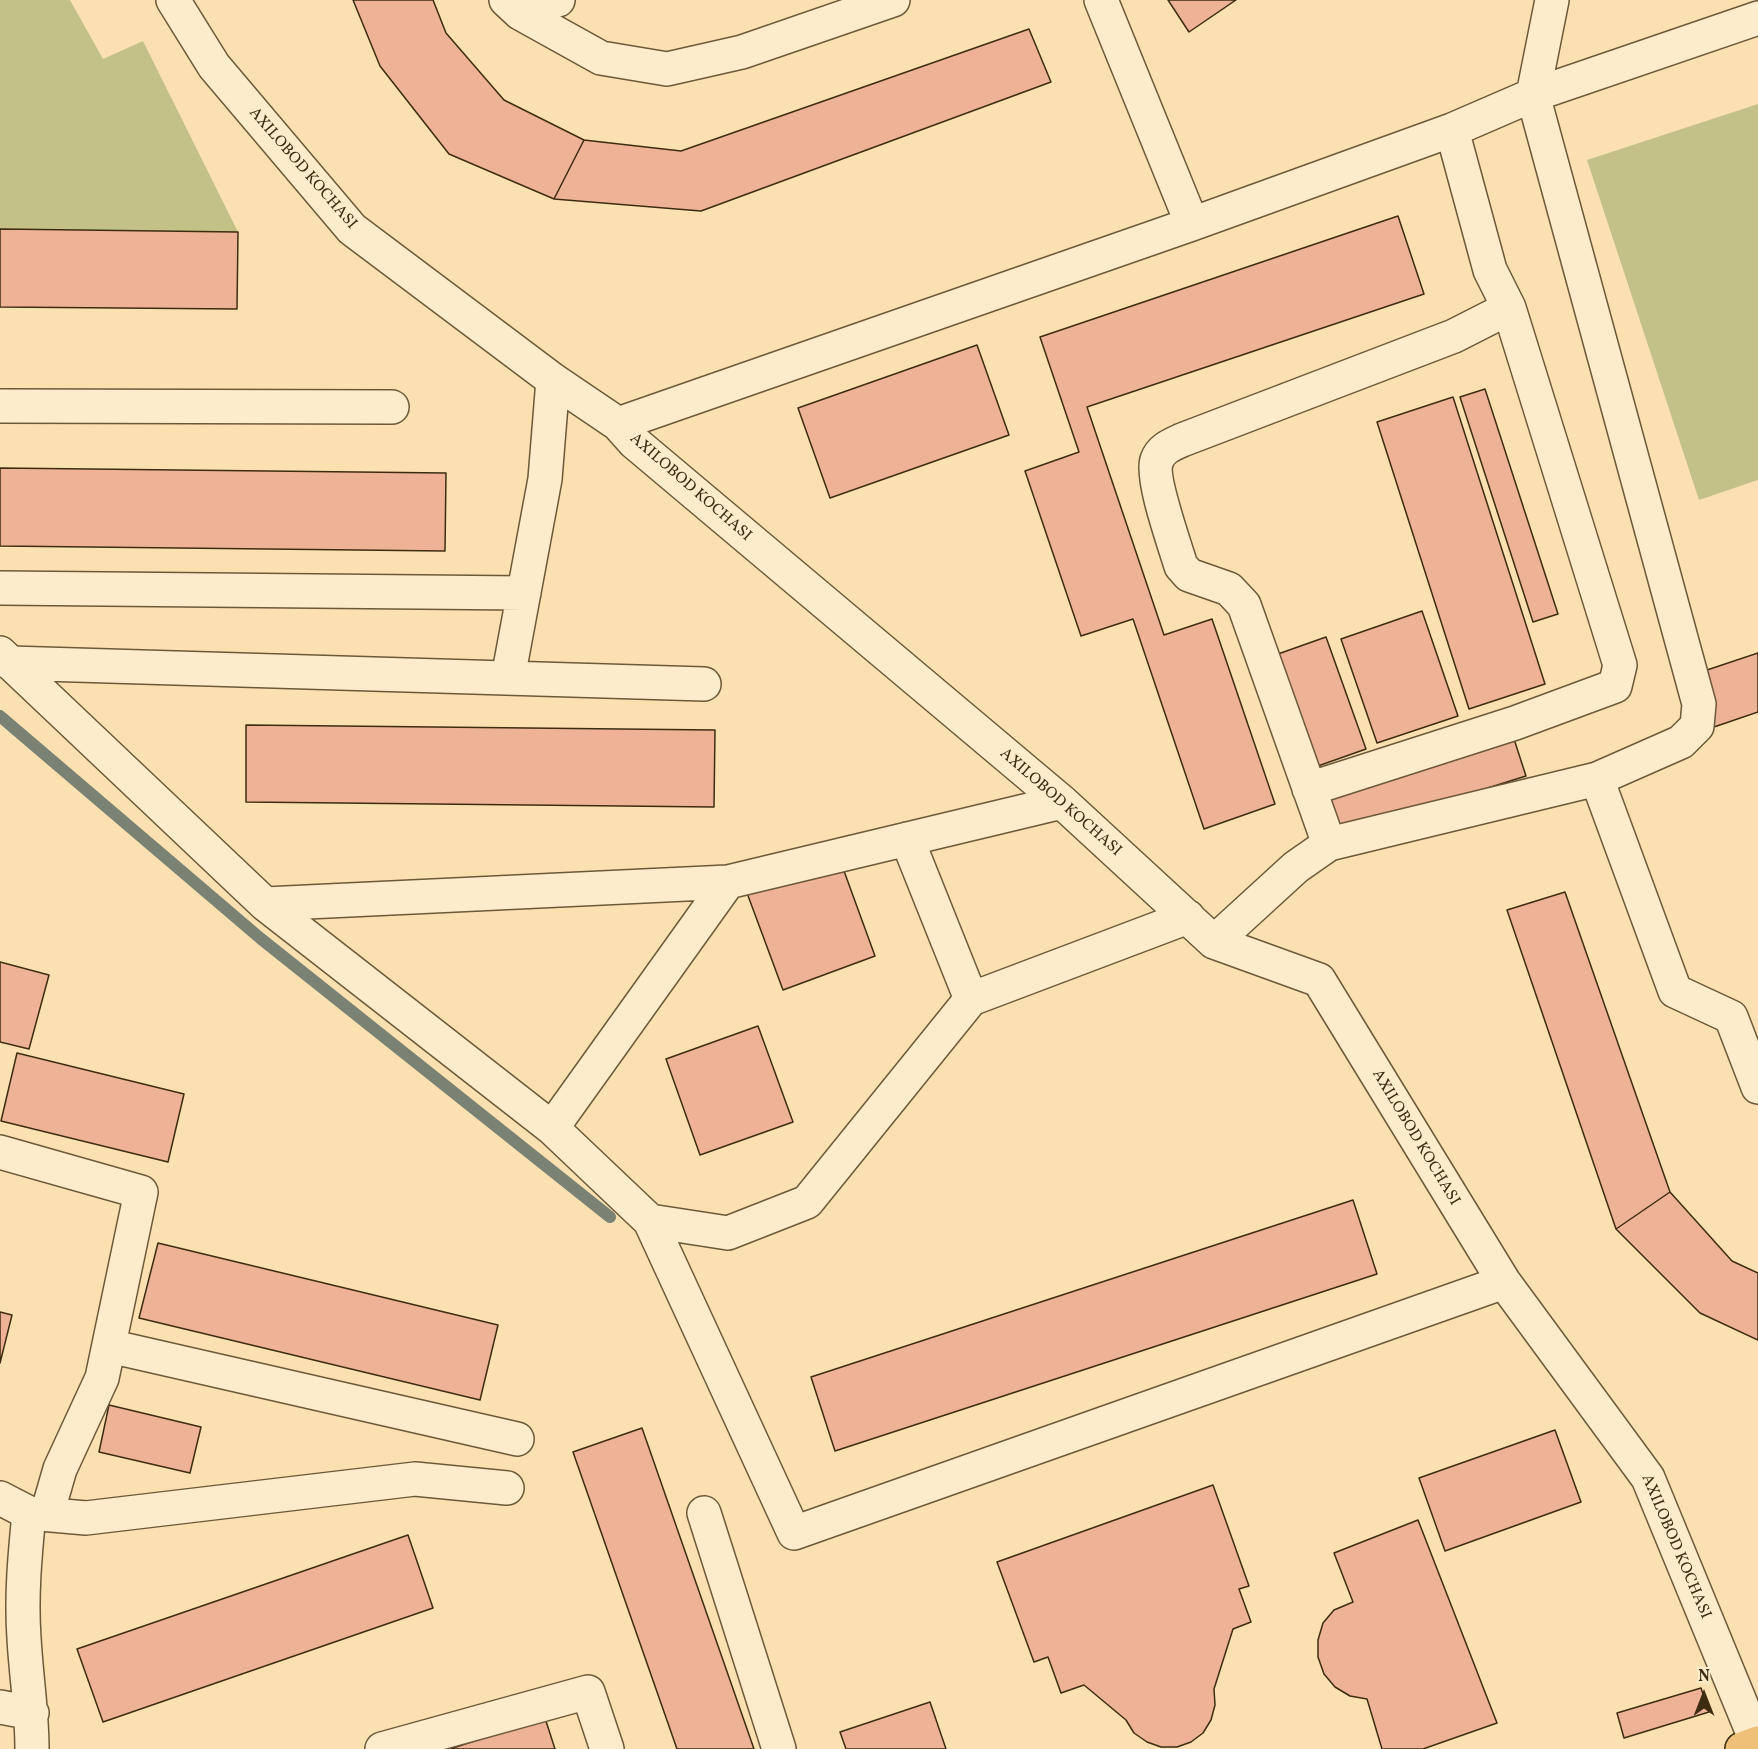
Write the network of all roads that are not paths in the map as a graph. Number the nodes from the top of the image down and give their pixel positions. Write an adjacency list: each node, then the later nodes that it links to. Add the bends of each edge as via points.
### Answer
1 (172, 0): 12 (street, AXILOBOD KOCHASI, via 214,66 352,229)
2 (558, 0): 6 (street)
3 (893, 0): 6 (street, via 742,52 667,69 601,58)
4 (1101, 0): 10 (street)
5 (1552, 0): 8 (street)
6 (513, 7)
7 (1758, 18): 8 (street)
8 (1533, 95): 9 (street); 21 (street, via 1699,704 1697,726 1681,742)
9 (1452, 130): 10 (street); 11 (street, via 1490,270)
10 (1192, 224): 15 (street)
11 (1509, 308): 22 (street, via 1620,664 1615,686 1515,723); 22 (street, via 1454,336 1182,440 1163,449 1156,462 1155,477 1181,566 1189,575 1229,589 1244,605)
12 (553, 380): 15 (street, AXILOBOD KOCHASI); 17 (street, via 545,479)
13 (0, 406): 14 (street)
14 (392, 407)
15 (618, 424): 23 (street, AXILOBOD KOCHASI, via 634,442)
16 (0, 588): 17 (street)
17 (524, 593): 19 (street)
18 (5, 658): 19 (street); 27 (street)
19 (508, 678): 20 (street)
20 (704, 684)
21 (1597, 780): 25 (street); 31 (street, via 1675,991 1731,1017)
22 (1309, 789): 25 (street)
23 (1062, 802): 24 (street); 28 (street, AXILOBOD KOCHASI)
24 (907, 839): 26 (street); 30 (street)
25 (1329, 844): 29 (street, via 1296,867)
26 (728, 882): 27 (street); 32 (street)
27 (265, 904): 32 (street)
28 (1188, 917): 29 (street, AXILOBOD KOCHASI); 30 (street)
29 (1214, 942): 35 (street, AXILOBOD KOCHASI, via 1319,980)
30 (971, 999): 34 (street, via 807,1202 728,1233)
31 (1758, 1087)
32 (552, 1128): 34 (street)
33 (0, 1152): 36 (street, via 141,1192)
34 (650, 1221): 35 (street, via 794,1533)
35 (1504, 1282): 44 (street, AXILOBOD KOCHASI, via 1648,1478)
36 (109, 1346): 37 (street); 41 (street, via 102,1378)
37 (517, 1439)
38 (507, 1488): 41 (street, via 416,1479 86,1518)
39 (0, 1498): 41 (street)
40 (704, 1513): 48 (street)
41 (38, 1514): 43 (street, via 23,1581)
42 (0, 1707): 43 (street)
43 (32, 1713): 45 (street)
44 (1752, 1745)
45 (32, 1749)
46 (382, 1749): 47 (street, via 588,1692)
47 (607, 1749)
48 (779, 1749)

